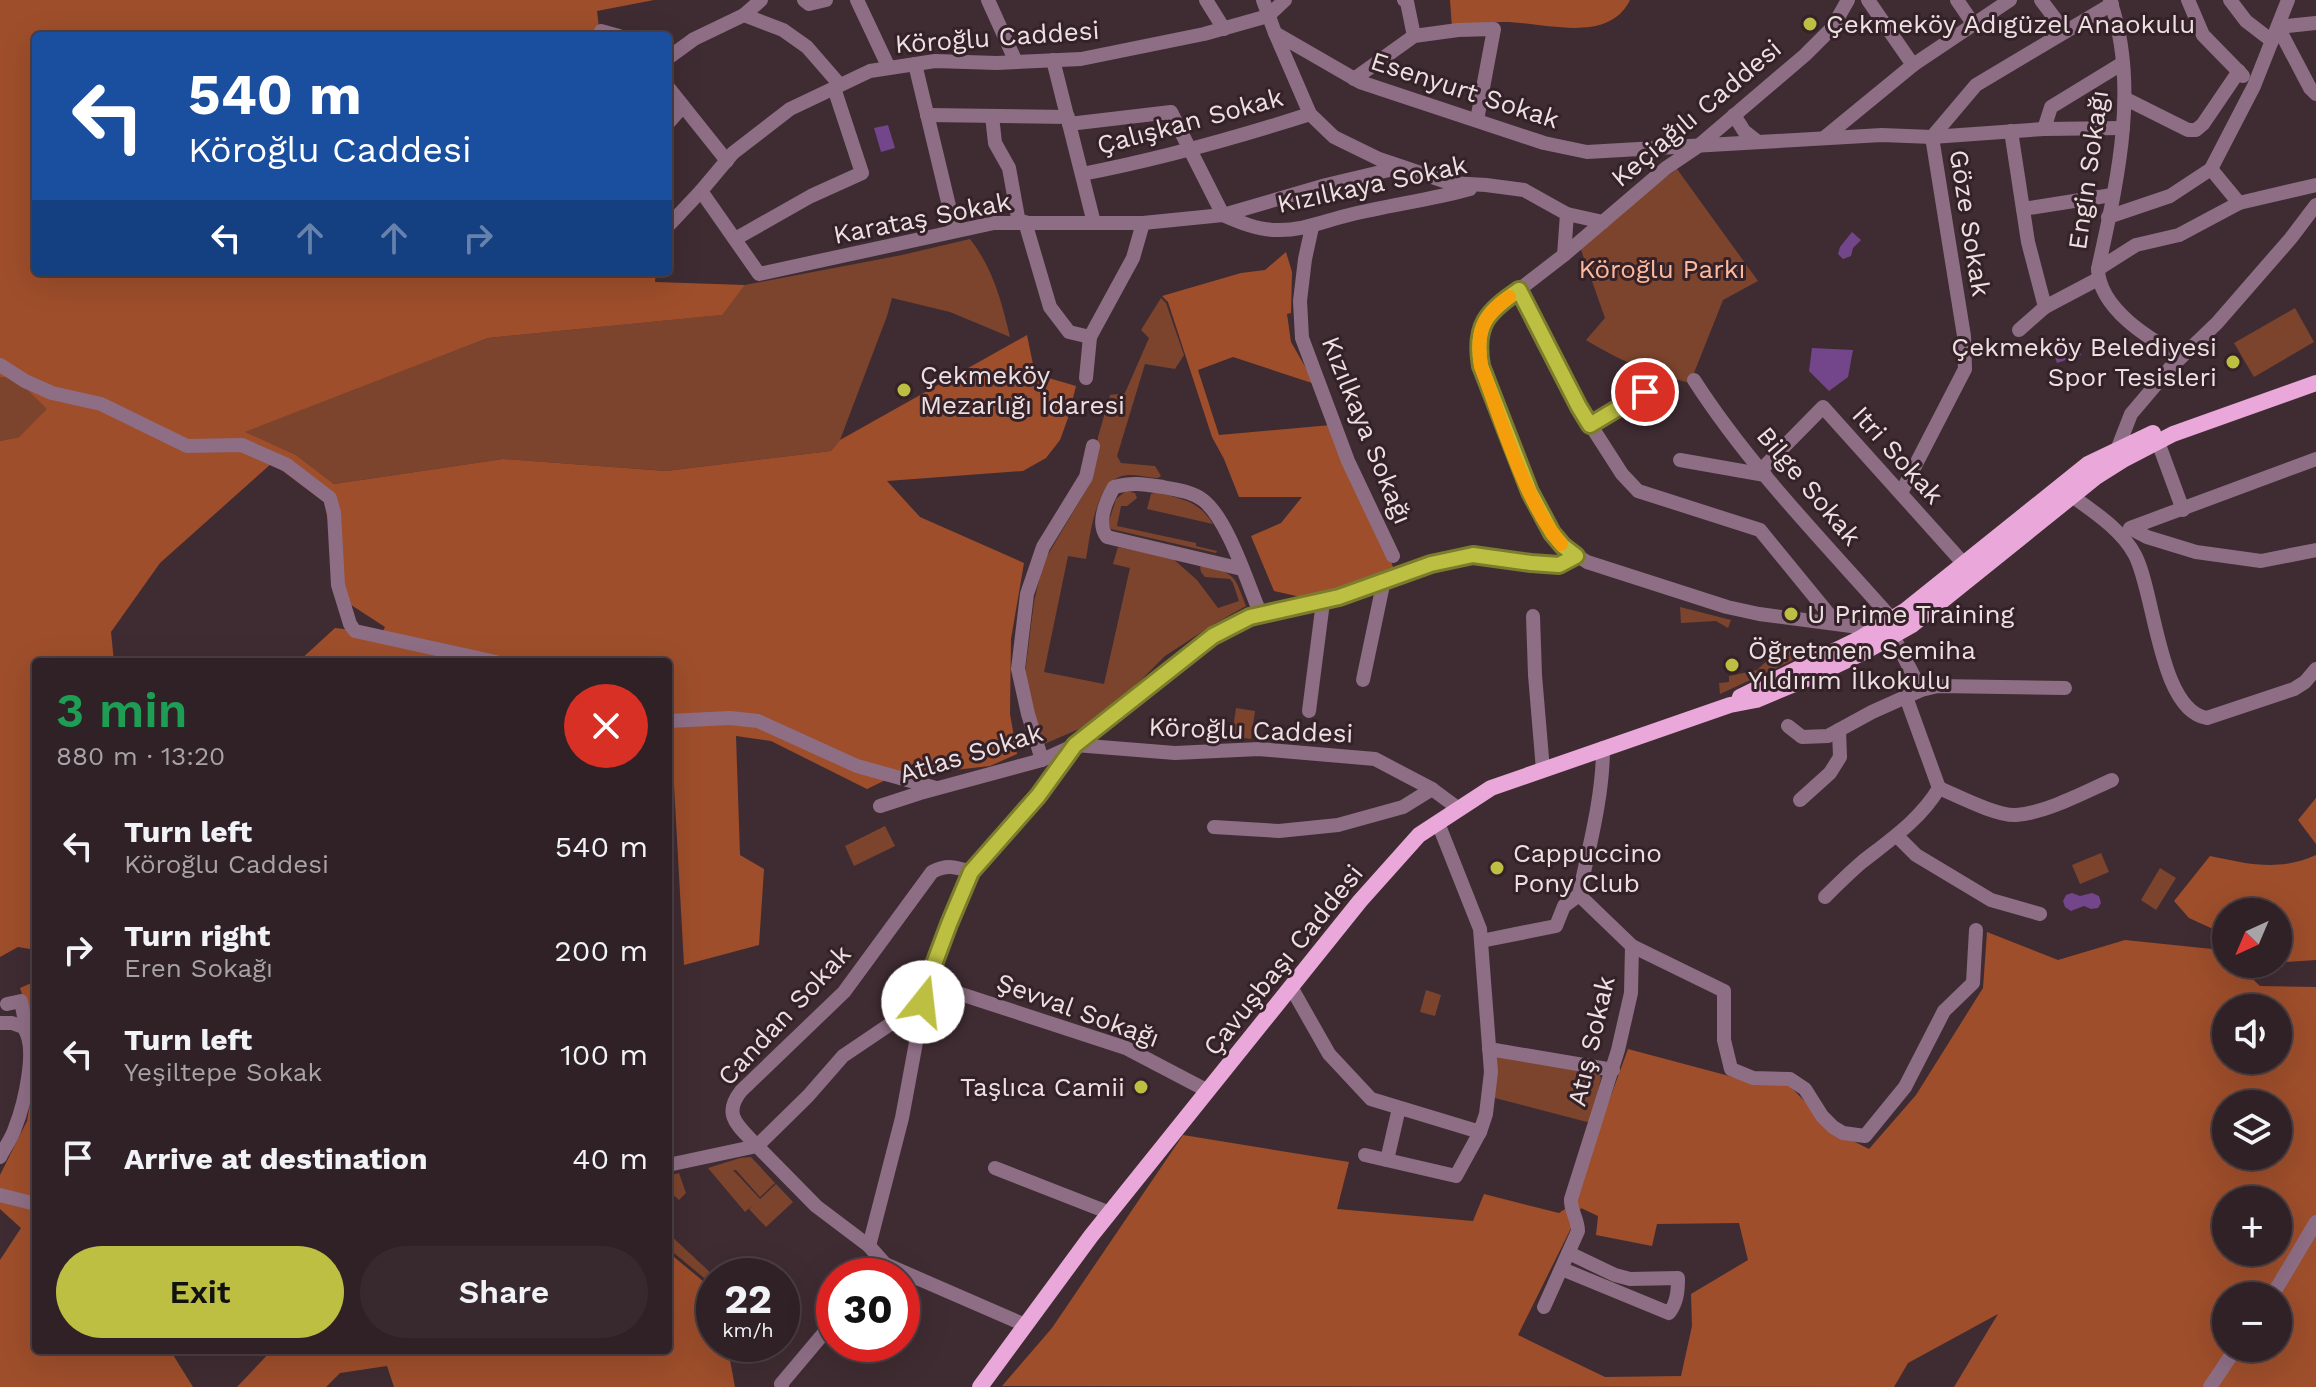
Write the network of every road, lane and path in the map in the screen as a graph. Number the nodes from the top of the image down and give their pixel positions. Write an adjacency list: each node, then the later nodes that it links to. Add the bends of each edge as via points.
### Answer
1 (761, 0): 19 (street)
2 (804, 0): 3 (street)
3 (826, 0)
4 (857, 0): 36 (street)
5 (988, 0): 32 (street)
6 (1206, 0): 23 (street)
7 (1263, 0): 20 (street)
8 (1285, 0): 20 (street, Köroğlu Caddesi)
9 (1404, 0): 29 (street)
10 (1848, 0): 47 (street, Keçiağılı Caddesi, via 1832,28)
11 (1868, 0): 35 (street)
12 (1957, 0): 22 (street)
13 (2010, 0): 22 (street)
14 (2041, 0): 26 (street)
15 (2188, 0): 37 (street, via 2203,35)
16 (2230, 0): 28 (street, via 2246,21)
17 (2288, 0): 28 (street)
18 (2111, 2): 26 (street); 33 (street, Engin Sokağı)
19 (744, 15): 30 (street); 39 (street, via 783,30 807,47)
20 (1268, 16): 23 (street, Köroğlu Caddesi); 27 (street)
21 (2316, 23): 28 (street)
22 (1974, 25): 35 (street)
23 (1224, 29): 31 (street, Köroğlu Caddesi, via 1081,59)
24 (601, 31): 25 (street)
25 (605, 32)
26 (2065, 32): 55 (street, via 1976,85)
27 (1275, 33): 38 (street, Esenyurt Sokak); 45 (street)
28 (2275, 34): 40 (street); 42 (street)
29 (1414, 36): 38 (street); 51 (street, via 1494,29)
30 (672, 55)
31 (1053, 60): 32 (street, Köroğlu Caddesi); 50 (street)
32 (1016, 62): 34 (street, Köroğlu Caddesi)
33 (2123, 63): 43 (street, Engin Sokağı); 53 (street, via 2051,107)
34 (915, 64): 36 (street, Köroğlu Caddesi); 46 (street)
35 (1913, 65): 56 (street)
36 (889, 68): 39 (street, Köroğlu Caddesi)
37 (2239, 71): 40 (street); 43 (street, via 2196,130)
38 (1354, 79): 51 (street, Esenyurt Sokak)
39 (837, 86): 61 (street, Köroğlu Caddesi, via 790,109); 83 (street, via 862,173)
40 (2254, 86): 63 (street)
41 (672, 92): 44 (street)
42 (2316, 94)
43 (2126, 99): 52 (street, Engin Sokağı)
44 (683, 106): 49 (street); 61 (street)
45 (1310, 114): 60 (street, Çalışkan Sokak); 62 (street, via 1334,137)
46 (927, 115): 48 (street); 82 (street)
47 (1734, 115): 57 (street); 59 (street, Keçiağılı Caddesi)
48 (992, 116): 50 (street); 77 (street, via 995,143 1009,168)
49 (672, 118)
50 (1068, 120): 60 (street, via 1171,112); 65 (street)
51 (1477, 120): 58 (street, Esenyurt Sokak, via 1587,152)
52 (2123, 128): 53 (street, Esenyurt Sokak); 69 (street, Engin Sokağı)
53 (2044, 129): 54 (street, Esenyurt Sokak)
54 (2011, 131): 55 (street, Esenyurt Sokak); 72 (street)
55 (1932, 137): 56 (street, Esenyurt Sokak); 104 (street, Göze Sokak, via 1965,369)
56 (1824, 138): 57 (street, Esenyurt Sokak)
57 (1758, 142): 59 (street, Esenyurt Sokak)
58 (1652, 147): 59 (street, Esenyurt Sokak); 64 (street, via 1661,157)
59 (1697, 147): 64 (street, Keçiağılı Caddesi)
60 (1191, 150): 65 (street, Çalışkan Sokak); 74 (street)
61 (727, 161): 68 (street, Köroğlu Caddesi)
62 (1402, 167): 66 (street, via 1450,183); 74 (street)
63 (2211, 169): 70 (street); 75 (street, via 2170,196)
64 (1659, 173): 78 (street, Keçiağılı Caddesi)
65 (1082, 174): 79 (street)
66 (1486, 185): 73 (street, via 1524,190); 81 (street, Kızılkaya Sokak)
67 (2316, 185): 70 (street)
68 (701, 191): 76 (street, Köroğlu Caddesi); 83 (street)
69 (2112, 195): 72 (street); 75 (street, Engin Sokağı)
70 (2239, 203): 85 (street, via 2179,235 2136,245)
71 (2316, 205): 90 (street, via 2217,323)
72 (2023, 209): 87 (street)
73 (1567, 214): 78 (street); 84 (street)
74 (1223, 215): 80 (street); 81 (street, Kızılkaya Sokak, via 1274,231)
75 (2108, 217): 85 (street, Engin Sokağı)
76 (672, 222)
77 (1022, 222): 79 (street, Karataş Sokak); 82 (street, Karataş Sokak); 89 (street, via 1050,307 1069,332)
78 (1603, 222): 84 (street, Keçiağılı Caddesi)
79 (1094, 223): 80 (street, Karataş Sokak)
80 (1143, 223): 89 (street, via 1133,258)
81 (1312, 227): 110 (street, Kızılkaya Sokağı, via 1300,301 1302,338 1348,461)
82 (955, 231): 83 (street, Karataş Sokak, via 759,274)
83 (735, 239)
84 (1564, 255): 86 (street)
85 (2098, 274): 87 (street); 90 (street, Engin Sokağı, via 2122,316)
86 (1519, 290): 97 (street); 111 (street, via 1485,318 1481,366 1530,492 1552,533)
87 (2045, 307): 88 (street)
88 (2019, 330)
89 (1090, 337): 94 (street)
90 (2181, 357): 100 (street, via 2131,414)
91 (0, 365): 120 (street, via 52,393 101,404 187,446 242,445 287,465 330,498 338,585 355,631)
92 (2316, 374): 100 (main road, Çavuşbaşı Caddesi, via 2169,425)
93 (1657, 375): 97 (street, via 1645,392)
94 (1086, 378)
95 (1694, 380): 103 (street, Bilge Sokak)
96 (2316, 383): 98 (main road, Çavuşbaşı Caddesi)
97 (1590, 425): 118 (street, via 1638,491 1760,530)
98 (2158, 442): 100 (main road, Çavuşbaşı Caddesi); 106 (street)
99 (1093, 446): 132 (street, via 1086,477 1043,547 1027,594 1018,669)
100 (2119, 456): 105 (main road, Çavuşbaşı Caddesi); 112 (main road, Çavuşbaşı Caddesi, via 2088,464)
101 (2316, 459): 106 (street)
102 (1680, 460): 103 (street)
103 (1763, 473): 104 (street, Itri Sokak, via 1823,407); 119 (street, Bilge Sokak)
104 (1901, 493): 112 (street, Itri Sokak)
105 (2072, 496): 107 (street); 119 (main road, Çavuşbaşı Caddesi, via 1912,625)
106 (2183, 510): 108 (street)
107 (2107, 524): 108 (street); 121 (street, via 2137,558 2169,675 2188,709 2207,718 2294,689)
108 (2130, 528): 109 (street, via 2196,552 2261,561)
109 (2316, 550)
110 (1393, 556)
111 (1576, 556): 114 (street, via 1559,565 1473,555); 118 (street, via 1727,607)
112 (1964, 564): 119 (main road, Çavuşbaşı Caddesi)
113 (1242, 569): 113 (street, via 1219,518 1188,492 1131,483 1114,487 1107,498 1101,524 1107,537); 116 (street)
114 (1384, 580): 115 (street); 122 (street)
115 (1323, 602): 116 (street); 126 (street)
116 (1261, 615): 130 (street, via 1213,636)
117 (1533, 616): 133 (street)
118 (1836, 623): 119 (street)
119 (1886, 631): 124 (street); 131 (main road, Çavuşbaşı Caddesi, via 1730,705)
120 (478, 658)
121 (2316, 669)
122 (1363, 680)
123 (2065, 688): 124 (street)
124 (1921, 690): 125 (street)
125 (1906, 697): 129 (street); 136 (street)
126 (1309, 711)
127 (672, 721): 135 (street, via 758,721 857,766)
128 (1788, 726): 129 (street, via 1802,737)
129 (1839, 730): 138 (street, via 1840,757)
130 (1075, 745): 132 (street, Atlas Sokak); 137 (street, Köroğlu Caddesi, via 1175,753 1259,749 1375,759); 144 (street)
131 (1603, 748): 133 (main road, Çavuşbaşı Caddesi); 145 (street)
132 (1042, 760): 135 (street, Atlas Sokak)
133 (1543, 770): 140 (main road, Çavuşbaşı Caddesi, via 1491,788)
134 (2112, 780): 136 (street, via 2015,815)
135 (936, 788): 139 (street, Atlas Sokak)
136 (1939, 788): 143 (street)
137 (1432, 789): 140 (street, Köroğlu Caddesi); 142 (street, via 1403,807 1338,825 1279,831)
138 (1800, 800)
139 (880, 806)
140 (1459, 809): 141 (main road, Çavuşbaşı Caddesi)
141 (1438, 823): 149 (street); 152 (main road, Çavuşbaşı Caddesi, via 1399,857)
142 (1214, 827)
143 (1897, 836): 146 (street); 147 (street, via 1916,855 1991,900)
144 (971, 872): 151 (street); 162 (street, Candan Sokak, via 952,866 932,872 844,992 741,1091 733,1104 733,1119)
145 (1579, 895): 149 (street, via 1564,906 1556,926); 150 (street, Atış Sokak)
146 (1825, 897)
147 (2040, 914)
148 (1976, 930): 150 (street, via 1973,983 1944,1011 1905,1087 1865,1136 1833,1127 1805,1089 1790,1079 1753,1078 1731,1069 1724,1040 1724,991)
149 (1481, 941): 157 (street)
150 (1632, 946): 158 (street, Atış Sokak, via 1631,993)
151 (927, 983): 153 (street); 159 (street, Şevval Sokağı, via 1126,1048)
152 (1291, 987): 159 (main road, Çavuşbaşı Caddesi); 160 (street, via 1329,1054 1371,1099)
153 (923, 1002): 162 (street, via 843,1056); 172 (street, via 902,1118)
154 (7, 1004): 156 (street, via 21,1001)
155 (0, 1023): 156 (street)
156 (27, 1032): 164 (street, via 31,1058 22,1075 15,1128)
157 (1489, 1049): 158 (street); 161 (street, via 1491,1072)
158 (1613, 1070): 173 (street, Atış Sokak, via 1571,1199 1578,1231)
159 (1208, 1091): 170 (main road, Çavuşbaşı Caddesi)
160 (1399, 1108): 161 (street); 165 (street)
161 (1480, 1132): 165 (street, via 1456,1176)
162 (757, 1146): 166 (street); 172 (street, via 816,1206)
163 (1365, 1155): 165 (street)
164 (0, 1156)
165 (1387, 1160)
166 (672, 1164)
167 (995, 1168): 170 (street)
168 (0, 1195): 169 (street)
169 (32, 1203)
170 (1110, 1213): 179 (main road, Çavuşbaşı Caddesi)
171 (2316, 1222): 177 (street)
172 (869, 1246): 174 (street)
173 (1569, 1253): 175 (street, Atış Sokak); 175 (street, via 1630,1279 1678,1278 1673,1308 1669,1313)
174 (880, 1258)
175 (1562, 1269): 178 (street, Atış Sokak)
176 (920, 1279): 179 (street)
177 (2280, 1282)
178 (1544, 1307)
179 (1025, 1325): 183 (main road, Çavuşbaşı Caddesi)
180 (816, 1342): 182 (street)
181 (2227, 1362): 184 (street)
182 (782, 1387)
183 (980, 1387)
184 (2210, 1387)

